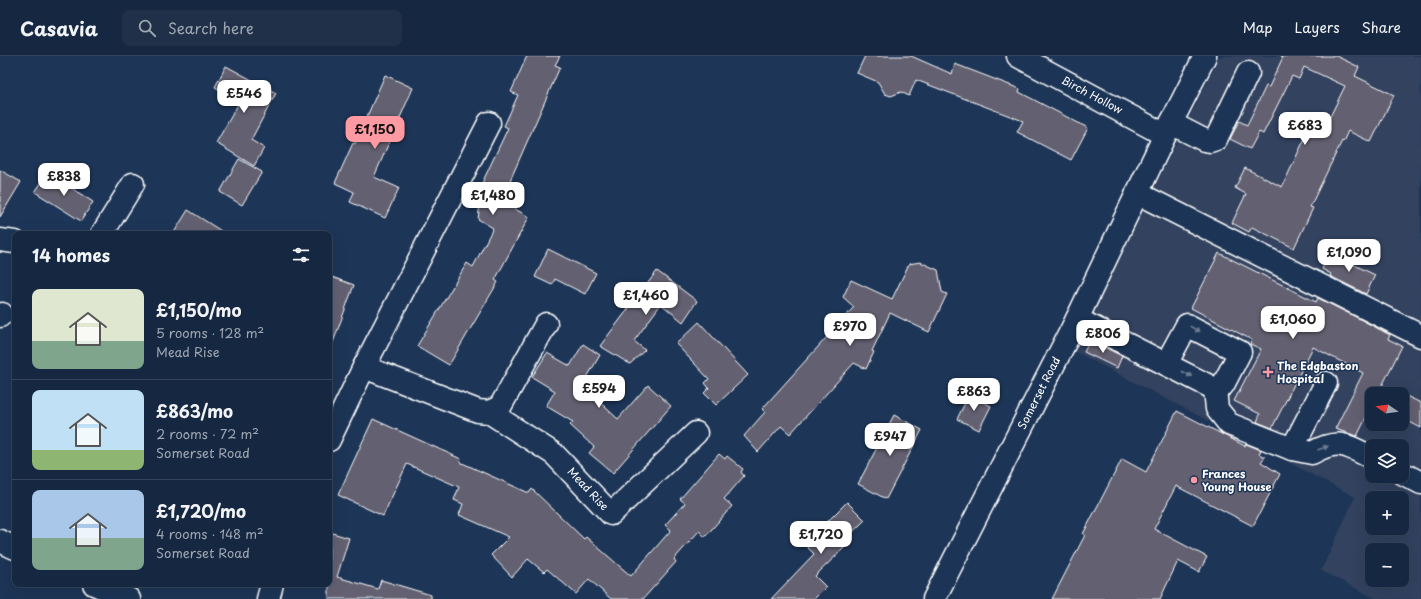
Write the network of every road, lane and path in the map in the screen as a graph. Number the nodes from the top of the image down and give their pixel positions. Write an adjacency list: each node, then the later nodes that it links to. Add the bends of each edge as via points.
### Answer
1 (1018, 56): 5 (street, Birch Hollow)
2 (1205, 56): 5 (street, Somerset Road)
3 (1248, 73): 5 (street, Birch Hollow, via 1216,139 1204,140)
4 (489, 123): 15 (street)
5 (1168, 129): 7 (street, Somerset Road)
6 (133, 184): 8 (street)
7 (1137, 193): 11 (street, Somerset Road); 13 (street)
8 (104, 231)
9 (0, 240): 10 (street)
10 (12, 242)
11 (1077, 319): 14 (street); 29 (street, Somerset Road)
12 (546, 324): 18 (street, via 500,407)
13 (1421, 336)
14 (1166, 364): 17 (street, one-way to 17); 17 (street, one-way to 17, via 1187,325 1240,352 1223,385)
15 (364, 367): 18 (street, Mead Rise, via 478,412); 20 (street)
16 (1326, 383): 21 (street)
17 (1215, 389): 21 (street, via 1217,409 1230,424)
18 (489, 412): 19 (street, Mead Rise, via 554,454 611,514)
19 (696, 433)
20 (332, 434)
21 (1292, 449): 22 (street, one-way to 22, via 1312,453 1324,446 1338,444 1350,446)
22 (1365, 454)
23 (1409, 477): 24 (street)
24 (1421, 483)
25 (0, 541): 26 (street)
26 (12, 547)
27 (271, 587): 28 (street)
28 (268, 599)
29 (934, 599)

